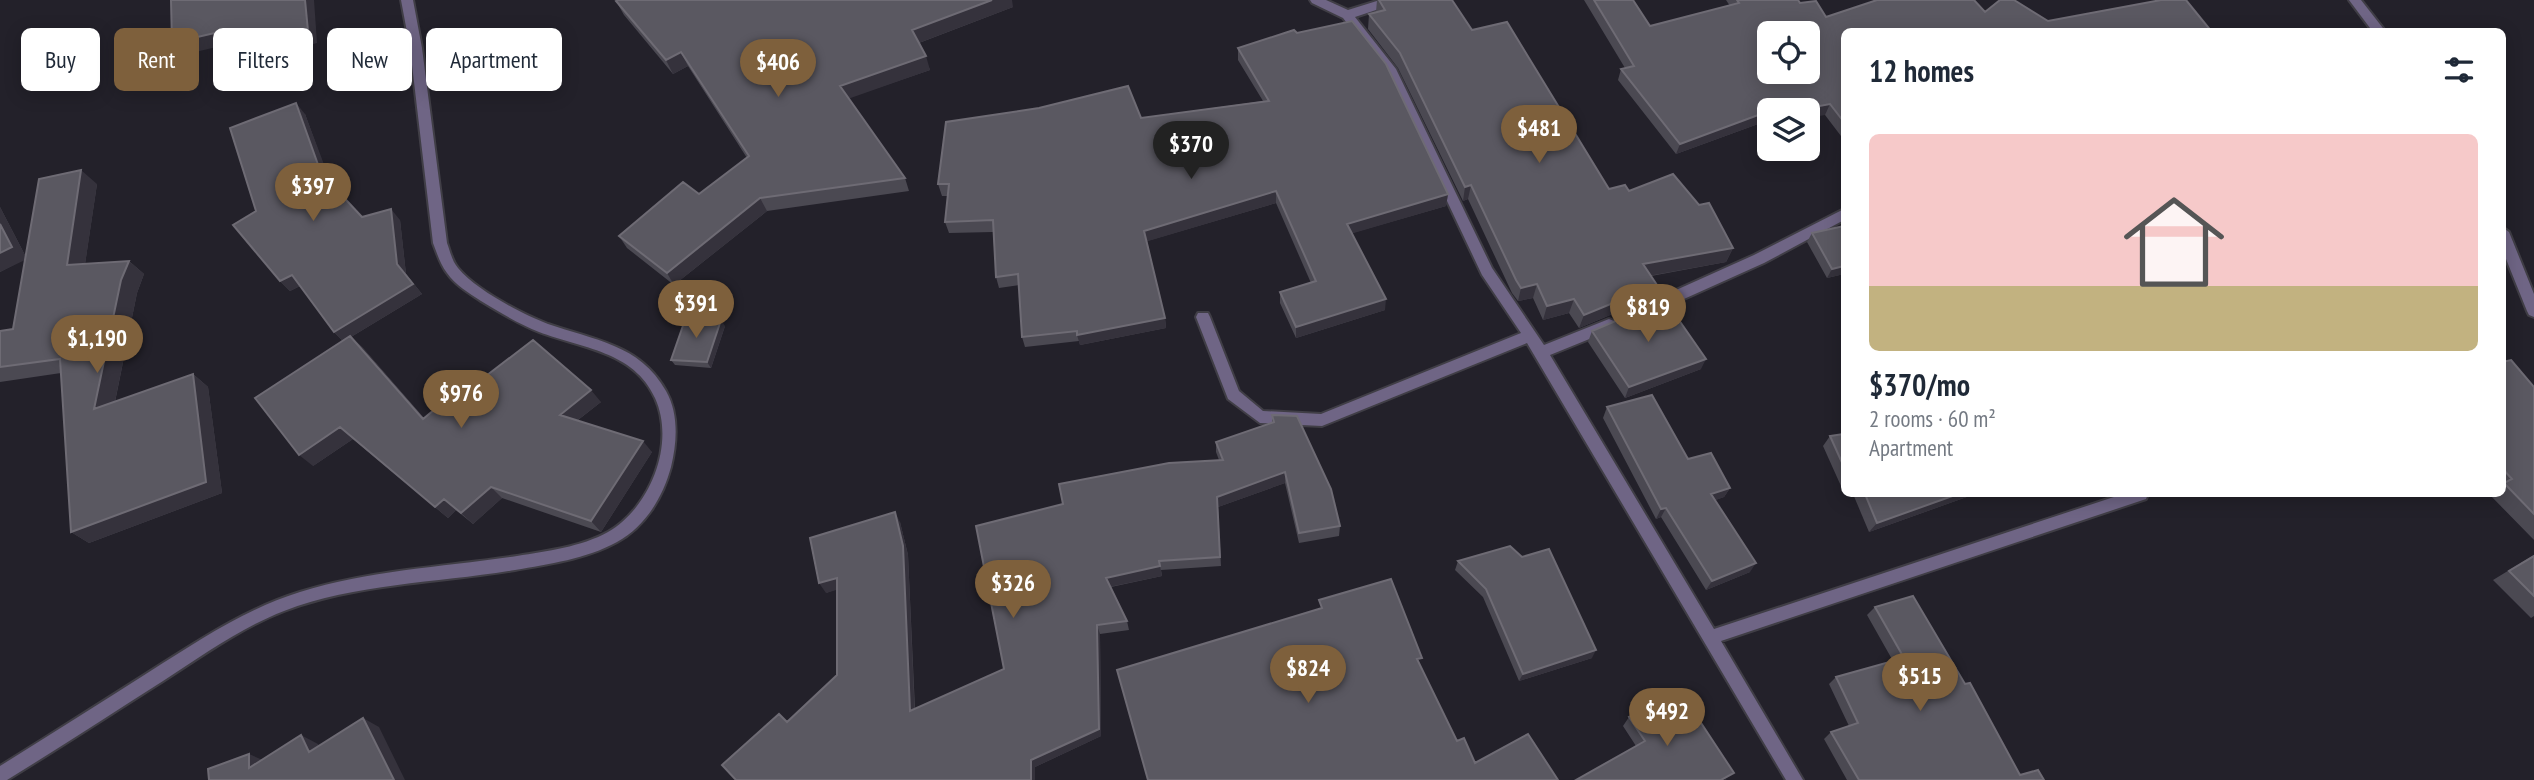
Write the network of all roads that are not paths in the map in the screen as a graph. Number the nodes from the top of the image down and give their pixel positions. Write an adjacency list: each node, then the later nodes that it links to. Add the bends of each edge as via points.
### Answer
1 (407, 0): 15 (street, via 440,243 453,273 542,327 603,343 634,363 661,395 670,431 664,466 652,493 637,518 614,537 551,557 454,574 369,582 299,599 236,625)
2 (1317, 0): 5 (street)
3 (1393, 0): 5 (street)
4 (2355, 0): 6 (street)
5 (1347, 15): 11 (street, via 1392,72 1486,271)
6 (2377, 28)
7 (1841, 216): 12 (street, via 1759,259)
8 (2506, 242): 9 (street)
9 (2534, 311)
10 (1203, 317): 11 (street, via 1233,396 1260,416 1322,420)
11 (1531, 335): 12 (street)
12 (1541, 352): 14 (street)
13 (2132, 497): 14 (street)
14 (1712, 637): 16 (street)
15 (0, 775)
16 (1795, 780)

